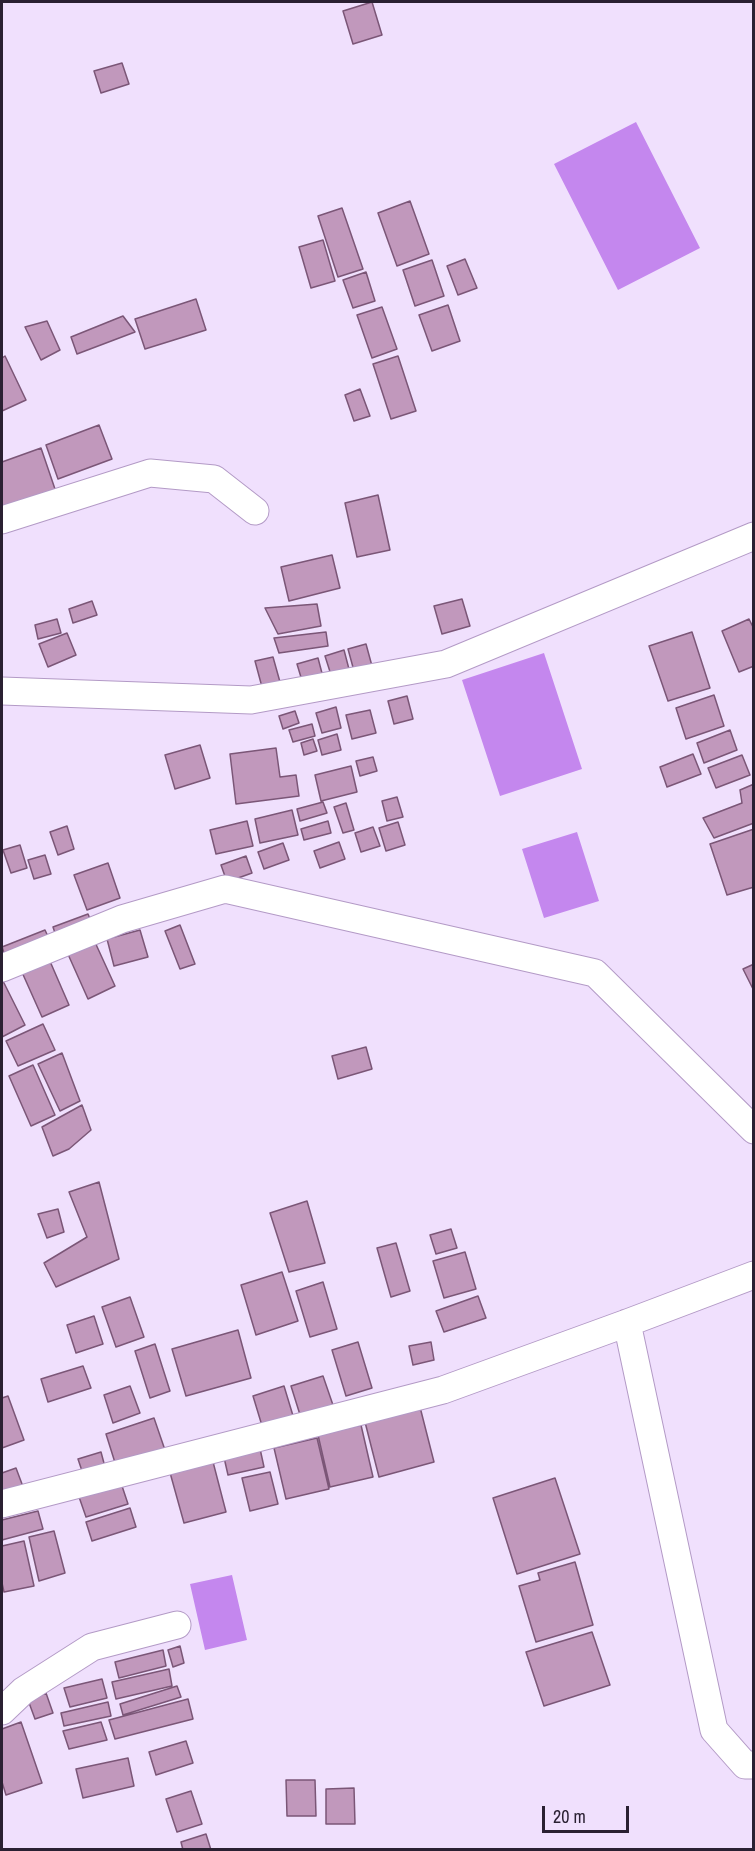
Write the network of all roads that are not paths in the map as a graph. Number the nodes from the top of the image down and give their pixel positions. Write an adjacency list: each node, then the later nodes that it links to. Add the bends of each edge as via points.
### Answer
1 (255, 511): 2 (street, via 214,479 150,473)
2 (2, 520)
3 (753, 536): 4 (street, via 446,664 251,700)
4 (2, 691)
5 (2, 968): 6 (street, via 122,919 225,889 595,973)
6 (753, 1130)
7 (753, 1275): 8 (street)
8 (627, 1323): 9 (street, via 443,1390); 12 (street, via 714,1730 745,1765)
9 (2, 1504)
10 (177, 1625): 11 (street, via 92,1647 23,1691)
11 (2, 1711)
12 (753, 1765)

